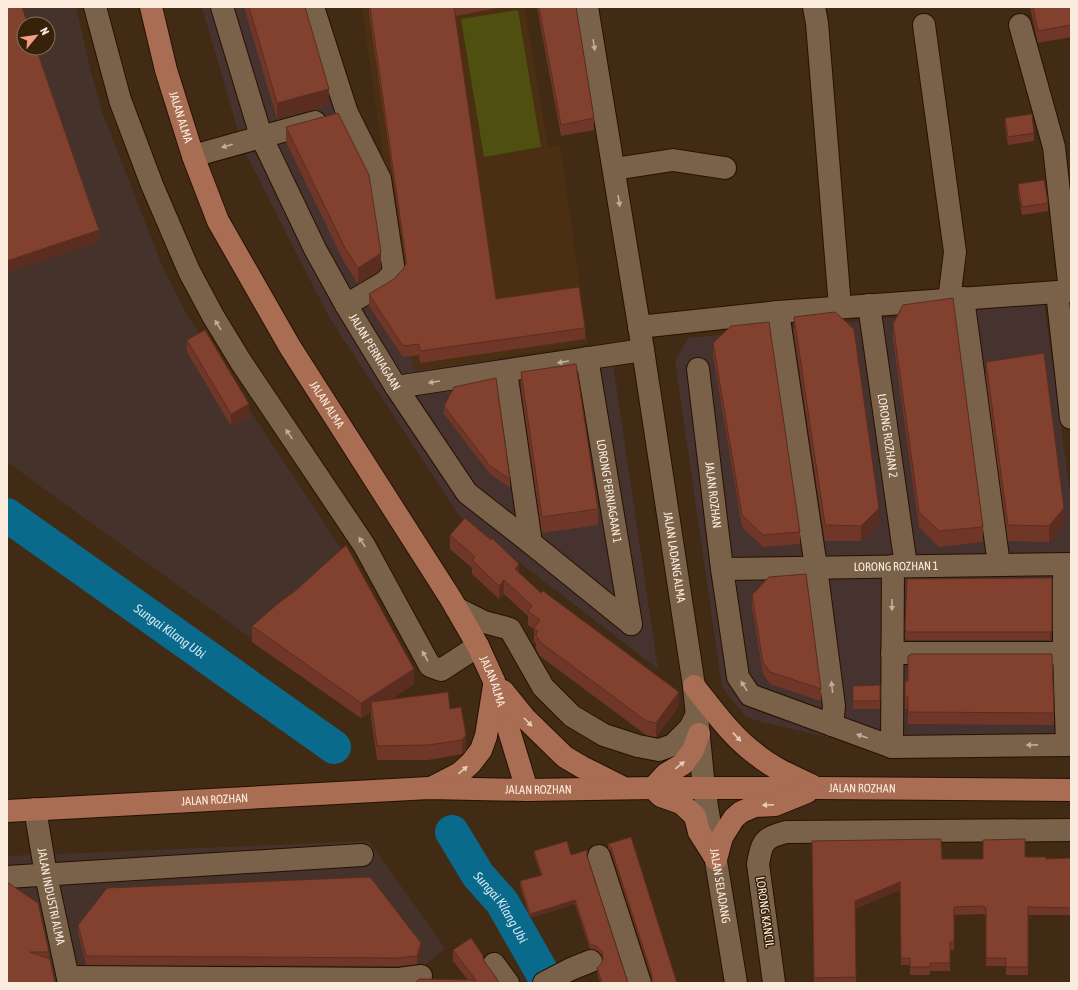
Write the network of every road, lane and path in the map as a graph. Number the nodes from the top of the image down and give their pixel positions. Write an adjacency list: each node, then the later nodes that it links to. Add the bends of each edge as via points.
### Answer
1 (95, 7): 35 (street, one-way to 1, via 441,670 430,666 364,545 213,316 189,271 149,178 120,100)
2 (151, 7): 11 (main road, JALAN ALMA, via 166,70)
3 (222, 7): 10 (street, JALAN PERNIAGAAN)
4 (313, 7): 9 (street)
5 (587, 7): 13 (street, JALAN LADANG ALMA, one-way to 13)
6 (814, 7): 18 (street)
7 (924, 25): 15 (street, via 955,252)
8 (1020, 25): 14 (street, via 1054,146)
9 (347, 113): 10 (street); 16 (street, via 380,179 394,272 385,282)
10 (261, 136): 11 (street, one-way to 11); 16 (street, JALAN PERNIAGAAN, via 315,249)
11 (193, 156): 33 (main road, JALAN ALMA, via 218,221 290,347)
12 (725, 168): 13 (street, via 673,160)
13 (614, 169): 20 (street, JALAN LADANG ALMA, one-way to 20)
14 (1066, 291): 15 (street); 26 (street)
15 (956, 299): 17 (street); 28 (street)
16 (346, 304): 25 (street, JALAN PERNIAGAAN)
17 (869, 305): 18 (street); 30 (street, LORONG ROZHAN 2)
18 (840, 308): 19 (street)
19 (778, 312): 20 (street); 31 (street)
20 (639, 327): 21 (street, JALAN LADANG ALMA)
21 (643, 350): 22 (street); 39 (street, JALAN LADANG ALMA)
22 (587, 358): 24 (street, one-way to 24); 34 (street, LORONG PERNIAGAAN 1)
23 (698, 369): 32 (street, JALAN ROZHAN)
24 (506, 371): 25 (street, one-way to 25); 27 (street)
25 (396, 388): 27 (street, JALAN PERNIAGAAN, via 467,494)
26 (1071, 418)
27 (531, 543): 34 (street, JALAN PERNIAGAAN)
28 (999, 565): 29 (street, LORONG ROZHAN 1); 30 (street, LORONG ROZHAN 1)
29 (1067, 565): 37 (street)
30 (899, 566): 31 (street, LORONG ROZHAN 1); 36 (street, LORONG ROZHAN 2, one-way to 36)
31 (816, 568): 32 (street, LORONG ROZHAN 1); 41 (street, one-way to 31, via 834,706)
32 (722, 569): 41 (street, JALAN ROZHAN, one-way to 32, via 750,695 738,677)
33 (456, 608): 35 (main road, JALAN ALMA); 40 (street, via 484,622 510,629 543,686 572,716 604,735 659,750 673,745 690,728)
34 (630, 624)
35 (478, 646): 38 (main road, JALAN ALMA)
36 (892, 653): 37 (street); 43 (street, LORONG ROZHAN 2)
37 (1068, 653): 42 (street)
38 (494, 681): 44 (main road, one-way to 38, via 460,773 471,764 481,750 486,736); 45 (main road, one-way to 45, via 524,717 565,757); 49 (main road, JALAN ALMA)
39 (694, 686): 40 (street, JALAN LADANG ALMA); 48 (main road, one-way to 48, via 742,743 756,755 777,769)
40 (698, 724): 46 (main road, one-way to 40, via 666,774 683,764 693,750); 47 (street, JALAN LADANG ALMA)
41 (832, 725): 43 (street, JALAN ROZHAN, one-way to 41)
42 (1069, 745): 43 (street, JALAN ROZHAN, one-way to 43)
43 (892, 747)
44 (429, 788): 49 (main road, JALAN ROZHAN); 51 (main road, JALAN ROZHAN)
45 (624, 788): 46 (main road, JALAN ROZHAN); 49 (main road, JALAN ROZHAN)
46 (653, 788): 47 (main road, JALAN ROZHAN); 56 (main road, via 661,796 681,803 695,816 699,832)
47 (704, 788): 48 (main road, JALAN ROZHAN); 56 (street, JALAN SELADANG)
48 (818, 788): 50 (main road, JALAN ROZHAN); 56 (main road, one-way to 56, via 775,805 755,806 741,812 722,837)
49 (527, 790)
50 (1071, 790)
51 (35, 809): 52 (main road, JALAN ROZHAN); 57 (street, JALAN INDUSTRI ALMA)
52 (7, 811)
53 (1071, 830): 67 (street, LORONG KANCIL, via 786,832 772,836 764,842 758,864)
54 (362, 855): 57 (street)
55 (599, 856): 65 (street)
56 (716, 859): 66 (street, JALAN SELADANG)
57 (46, 875): 58 (street); 62 (street, JALAN INDUSTRI ALMA)
58 (7, 877)
59 (494, 964): 63 (street)
60 (581, 965): 64 (street)
61 (421, 976): 62 (street, via 399,979)
62 (68, 980)
63 (508, 983)
64 (544, 983)
65 (640, 983)
66 (736, 983)
67 (774, 983)

